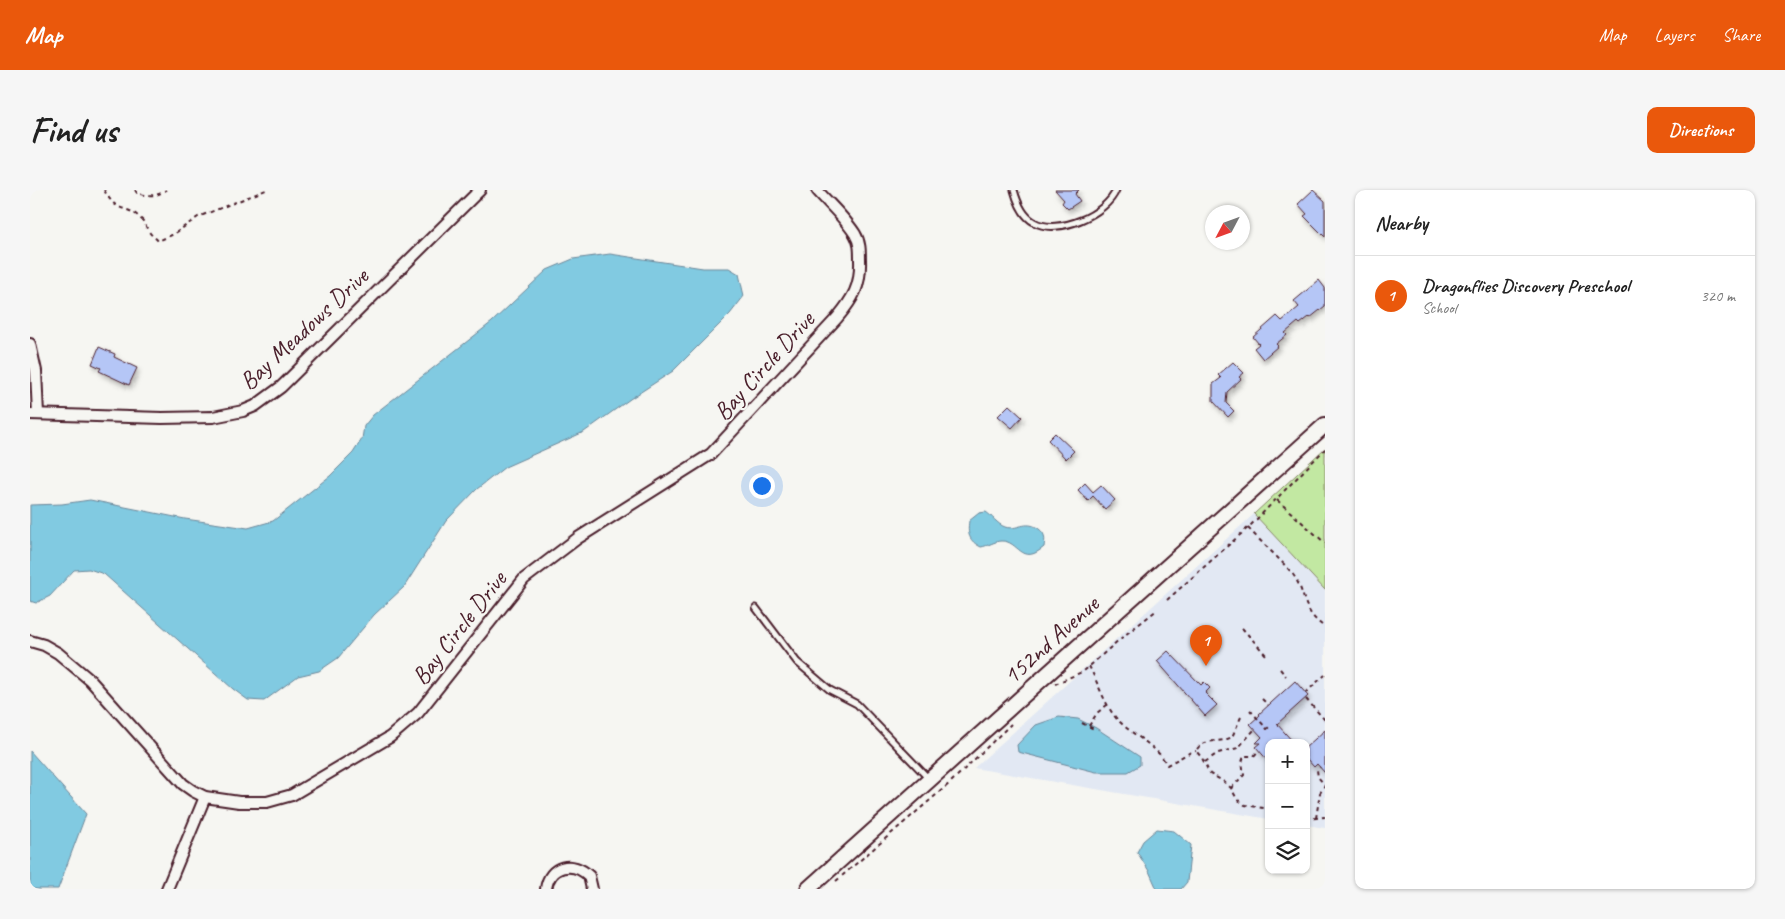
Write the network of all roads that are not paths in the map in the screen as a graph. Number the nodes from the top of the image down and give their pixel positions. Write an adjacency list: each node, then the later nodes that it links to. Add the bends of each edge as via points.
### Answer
1 (480, 190): 6 (street, Bay Meadows Drive, via 281,386 244,412 213,417 162,418)
2 (817, 190): 11 (street, Bay Circle Drive, via 860,245 859,284 849,303 711,454 578,538 524,579 418,713 384,741 292,795 267,802)
3 (1014, 190): 4 (lane, via 1025,215 1034,222 1051,226 1068,224 1101,210)
4 (1116, 190)
5 (30, 344): 6 (street, via 36,371)
6 (34, 414)
7 (1325, 425): 10 (street, 152nd Avenue)
8 (756, 608): 10 (lane, via 797,662 830,690 857,704)
9 (30, 641): 11 (street, Bay Circle Drive, via 58,653 90,680 183,784)
10 (929, 779): 15 (street, 152nd Avenue)
11 (205, 797): 12 (street)
12 (167, 889)
13 (546, 889): 14 (street, via 553,873 571,866 578,867 589,876)
14 (592, 889)
15 (808, 889)

